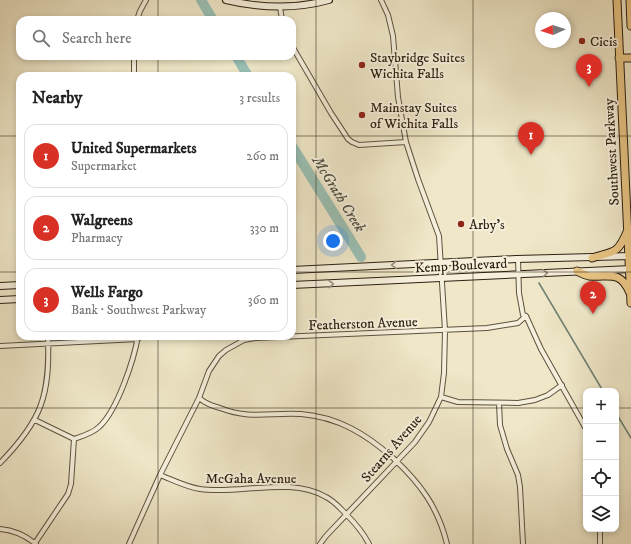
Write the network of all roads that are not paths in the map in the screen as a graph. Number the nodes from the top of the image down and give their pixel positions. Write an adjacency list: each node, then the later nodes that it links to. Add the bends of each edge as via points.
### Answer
1 (146, 0): 8 (street)
2 (226, 0): 7 (main road)
3 (329, 0): 7 (main road)
4 (381, 0): 16 (street, Stearns Avenue, via 393,36 397,86)
5 (617, 0): 12 (main road, Southwest Parkway)
6 (630, 0): 10 (main road)
7 (280, 7): 9 (street)
8 (139, 16)
9 (281, 16)
10 (631, 26)
11 (296, 53): 16 (street, via 348,139 359,145)
12 (619, 58): 13 (main road); 17 (main road, Southwest Parkway)
13 (631, 58)
14 (134, 60): 15 (street)
15 (134, 72)
16 (406, 142): 21 (street, Stearns Avenue, via 439,236)
17 (628, 230): 18 (main road, Southwest Parkway); 19 (main road, via 621,246 616,250)
18 (630, 256): 19 (main road, Kemp Boulevard); 22 (main road, Southwest Parkway)
19 (592, 258): 20 (main road, Kemp Boulevard)
20 (518, 259): 21 (main road, Kemp Boulevard); 25 (street)
21 (441, 263): 23 (main road, Kemp Boulevard, one-way to 23); 26 (street, Stearns Avenue)
22 (630, 269): 24 (main road, Kemp Boulevard); 32 (main road, Southwest Parkway)
23 (296, 270)
24 (577, 272): 25 (main road, Kemp Boulevard, one-way to 24); 32 (main road, via 588,276 612,275 620,279 625,284)
25 (519, 274): 26 (main road, Kemp Boulevard); 34 (street, via 523,315)
26 (442, 278): 28 (main road, Kemp Boulevard, one-way to 26); 35 (street, Stearns Avenue)
27 (16, 285): 29 (main road)
28 (296, 285)
29 (0, 286)
30 (16, 299): 31 (main road)
31 (0, 300)
32 (631, 300): 33 (main road, Southwest Parkway)
33 (631, 303)
34 (526, 316): 35 (street, Featherston Avenue, via 518,323 505,326); 43 (street)
35 (445, 330): 36 (street, Featherston Avenue); 44 (street, Stearns Avenue, via 445,366)
36 (296, 336)
37 (48, 340): 41 (street)
38 (108, 340): 41 (street)
39 (138, 340): 49 (street, via 133,360 110,414 96,430)
40 (244, 340): 45 (street, Featherston Avenue, via 220,356 209,371)
41 (48, 344): 42 (street); 47 (street, via 47,387)
42 (0, 346)
43 (562, 385): 46 (street, via 535,400); 48 (street)
44 (440, 397): 46 (street, via 458,402); 50 (street, Stearns Avenue, via 429,422 415,442)
45 (199, 398): 50 (street, via 205,403 237,414 301,414 345,425 362,434); 52 (street, Featherston Avenue)
46 (499, 403): 61 (street, via 500,425 518,475)
47 (35, 420): 49 (street); 51 (street, via 22,440)
48 (583, 424)
49 (74, 439): 56 (street, via 68,494)
50 (396, 461): 53 (street, Stearns Avenue); 60 (street, via 420,485 427,496 439,518)
51 (0, 463)
52 (160, 475): 53 (street, McGaha Avenue, via 201,489 305,489 326,496); 57 (street, Featherston Avenue)
53 (346, 514): 58 (street, Stearns Avenue); 59 (street, McGaha Avenue, via 358,526)
54 (0, 529): 56 (street)
55 (600, 532): 62 (street)
56 (36, 543)
57 (130, 544)
58 (320, 544)
59 (368, 544)
60 (447, 544)
61 (523, 544)
62 (600, 544)

